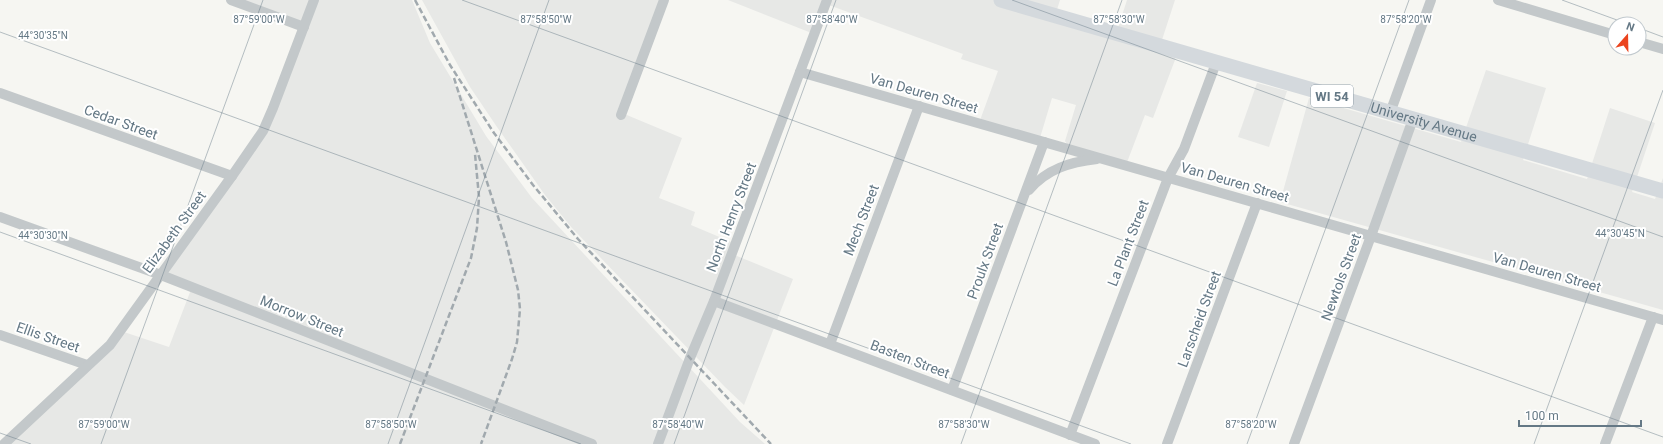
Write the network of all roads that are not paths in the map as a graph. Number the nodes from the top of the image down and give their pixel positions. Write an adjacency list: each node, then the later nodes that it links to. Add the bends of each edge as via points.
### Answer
1 (231, 0): 8 (street)
2 (314, 0): 8 (street, Elizabeth Street)
3 (664, 0): 17 (street)
4 (827, 0): 13 (street, North Henry Street)
5 (1001, 0): 12 (main road, University Avenue / WI 54)
6 (1431, 0): 16 (street)
7 (1498, 0): 9 (street)
8 (304, 27): 21 (street, Elizabeth Street, via 263,131)
9 (1607, 33)
10 (1647, 44): 11 (street)
11 (1663, 49)
12 (1216, 63): 16 (main road, University Avenue / WI 54); 22 (street, La Plant Street, via 1184,149)
13 (800, 72): 15 (street, Van Deuren Street); 29 (street, North Henry Street)
14 (0, 94): 21 (street, Cedar Street)
15 (919, 106): 19 (street, Van Deuren Street); 33 (street, Mech Street)
16 (1390, 113): 18 (main road, University Avenue / WI 54)
17 (621, 116)
18 (1413, 119): 23 (main road, University Avenue / WI 54); 27 (street, Newtols Street)
19 (1044, 142): 20 (street, Van Deuren Street); 24 (street, Proulx Street)
20 (1107, 160): 22 (street, Van Deuren Street); 24 (street, via 1081,161 1054,170 1043,176)
21 (232, 176): 28 (street, Elizabeth Street)
22 (1168, 178): 25 (street, Van Deuren Street); 36 (street, La Plant Street)
23 (1663, 191)
24 (1022, 201): 35 (street, Proulx Street)
25 (1257, 203): 27 (street, Van Deuren Street); 41 (street, Larscheid Street)
26 (0, 217): 28 (street, Morrow Street)
27 (1371, 236): 30 (street, Van Deuren Street); 42 (street, Newtols Street)
28 (161, 275): 34 (street, Elizabeth Street, via 110,345); 38 (street, Morrow Street)
29 (714, 301): 33 (street, Basten Street); 39 (street, North Henry Street)
30 (1653, 317): 31 (street, Van Deuren Street); 43 (street)
31 (1663, 320)
32 (0, 335): 34 (street, Ellis Street)
33 (830, 344): 35 (street, Basten Street)
34 (87, 365): 37 (street, Elizabeth Street)
35 (952, 390): 36 (street, Basten Street)
36 (1070, 435): 40 (street, Basten Street)
37 (5, 440)
38 (592, 444)
39 (658, 444)
40 (1095, 444)
41 (1167, 444)
42 (1294, 444)
43 (1605, 444)

